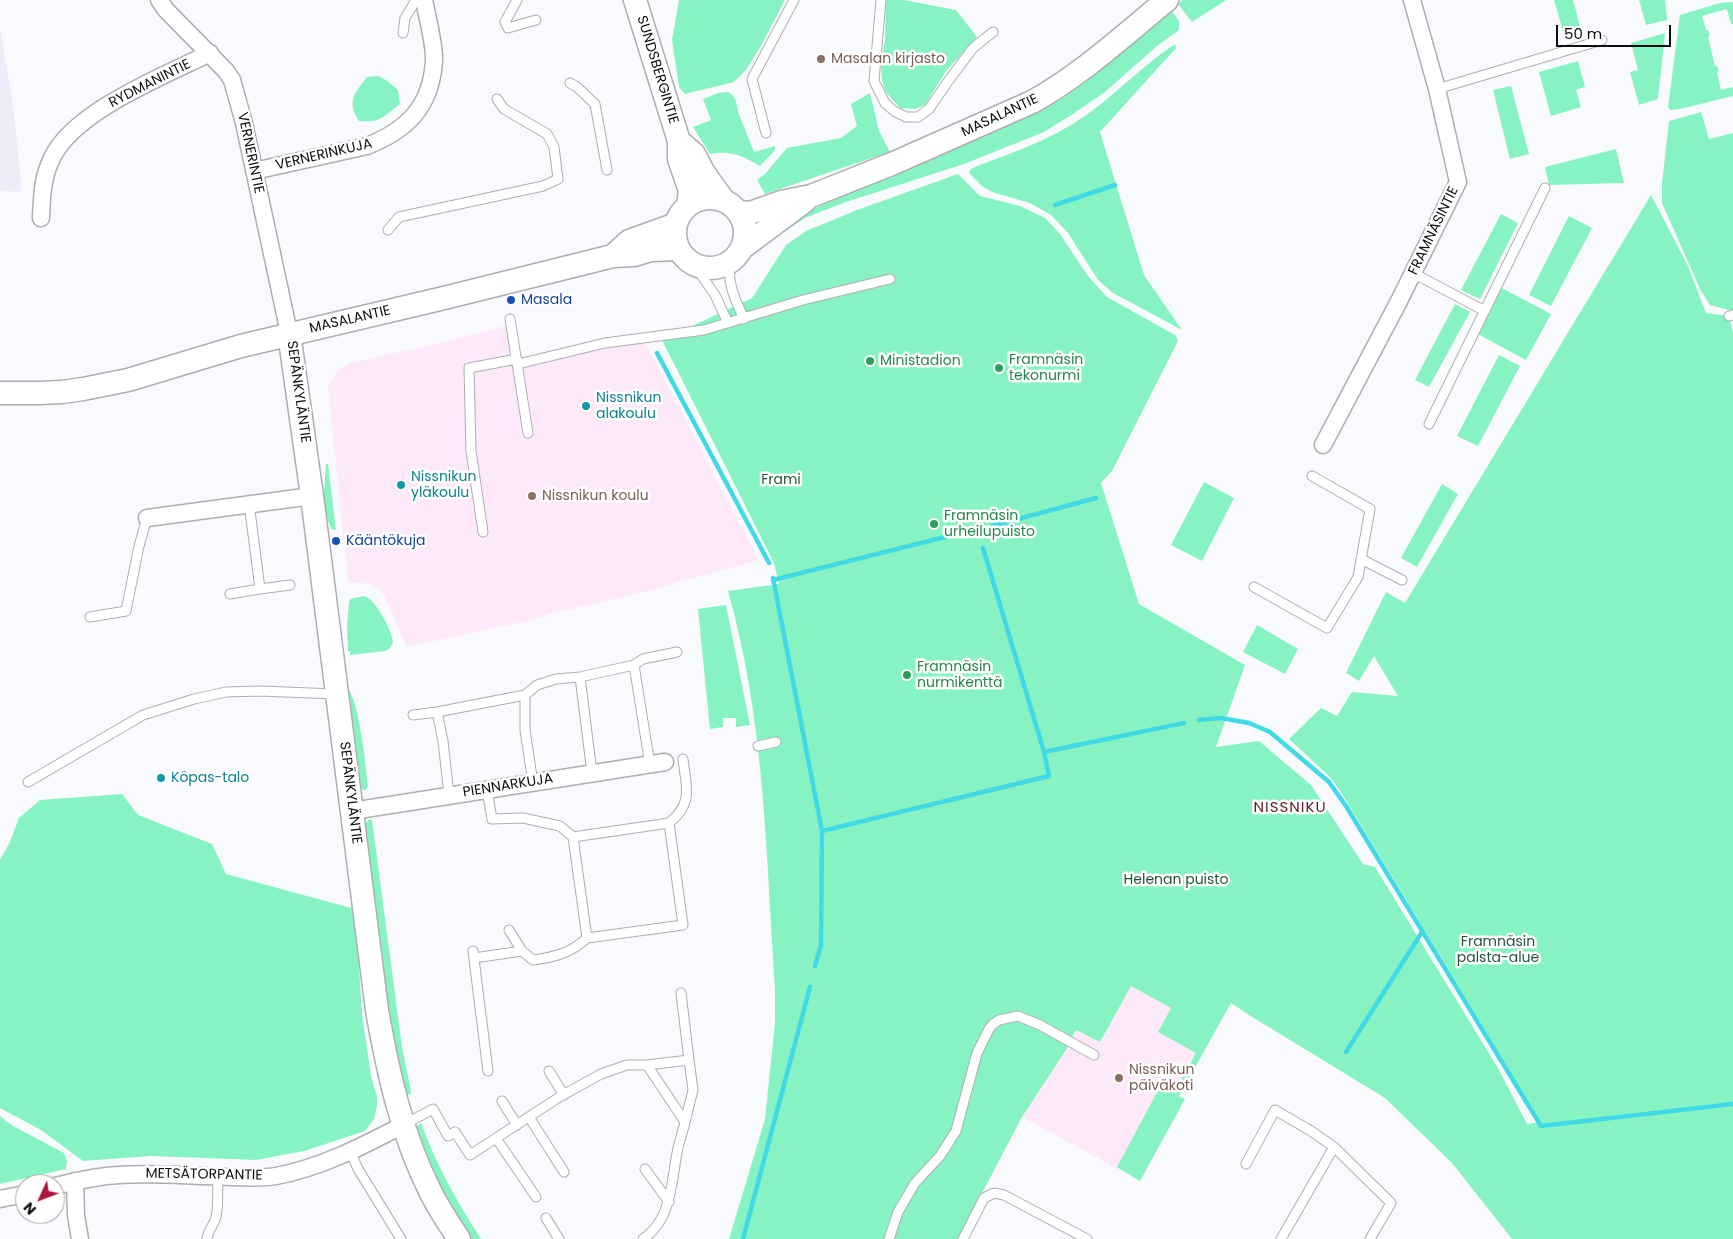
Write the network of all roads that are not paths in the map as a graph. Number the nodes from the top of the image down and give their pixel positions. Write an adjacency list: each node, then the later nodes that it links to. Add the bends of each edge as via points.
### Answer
1 (159, 0): 14 (street, VERNERINTIE)
2 (416, 0): 12 (lane, via 405,18)
3 (424, 0): 21 (street, VERNERINKUJA, via 434,60 426,96 409,122 367,146)
4 (518, 0): 10 (lane, via 505,22 508,28)
5 (635, 0): 19 (street, SUNDSBERGINTIE)
6 (794, 0): 18 (lane, via 752,79)
7 (880, 0): 11 (lane, via 874,81 885,103 906,117 918,117 929,109 973,48)
8 (1168, 0): 23 (street, MASALANTIE, via 1040,98)
9 (1412, 0): 16 (street, FRAMNÄSINTIE)
10 (536, 20)
11 (992, 32)
12 (403, 33)
13 (1602, 40): 16 (lane)
14 (210, 53): 21 (street, VERNERINTIE, via 232,80); 26 (street, RYDMANINTIE, via 115,100 67,135 52,158 42,188)
15 (570, 83): 20 (lane, via 595,104)
16 (1436, 90): 32 (street, FRAMNÄSINTIE, via 1458,182)
17 (497, 100): 28 (lane, via 504,109 547,134 554,147 558,179 543,186 399,217)
18 (766, 133)
19 (679, 141): 24 (street, SUNDSBERGINTIE, via 679,160 690,191); 25 (street, SUNDSBERGINTIE, via 694,154 704,173)
20 (607, 170)
21 (254, 171): 38 (street, VERNERINTIE)
22 (1545, 188): 34 (lane)
23 (811, 196): 25 (street, MASALANTIE, via 750,213); 29 (street, MASALANTIE)
24 (688, 205): 25 (street, via 709,198); 27 (street)
25 (731, 207): 29 (street, via 744,224 745,236)
26 (41, 218)
27 (676, 224): 30 (street, MASALANTIE, via 629,241); 31 (street, via 676,241)
28 (388, 230)
29 (736, 255): 31 (street, via 715,268 708,268); 36 (lane, via 728,275)
30 (613, 256): 31 (street, MASALANTIE, via 651,250); 38 (street, MASALANTIE)
31 (686, 256): 37 (lane, via 716,295)
32 (1413, 273): 34 (lane); 43 (street, FRAMNÄSINTIE)
33 (890, 279): 36 (lane)
34 (1485, 311): 41 (lane)
35 (510, 318): 39 (lane)
36 (744, 319): 37 (lane)
37 (728, 323): 39 (lane, via 694,332 605,343)
38 (289, 334): 40 (street, MASALANTIE, via 128,380 83,389); 45 (street, SEPÄNKYLÄNTIE)
39 (517, 361): 42 (lane); 48 (lane, via 469,368 471,451)
40 (0, 393)
41 (1429, 424)
42 (528, 433)
43 (1323, 446)
44 (1312, 476): 49 (lane, via 1370,509)
45 (312, 496): 46 (street); 59 (street, SEPÄNKYLÄNTIE)
46 (249, 504): 47 (street, via 232,512); 53 (lane)
47 (147, 518): 55 (lane, via 126,612)
48 (483, 532)
49 (1361, 559): 50 (lane); 52 (lane, via 1358,577 1327,628)
50 (1402, 580)
51 (290, 585): 53 (lane)
52 (1254, 587)
53 (260, 588): 54 (lane)
54 (230, 594)
55 (90, 617)
56 (677, 652): 57 (lane, via 643,659)
57 (634, 665): 58 (lane); 66 (lane)
58 (580, 677): 60 (lane, via 537,685); 67 (lane)
59 (335, 683): 68 (lane, via 226,692 194,698 143,715); 72 (street, SEPÄNKYLÄNTIE)
60 (525, 695): 61 (lane); 69 (lane, via 525,730)
61 (437, 712): 62 (lane); 71 (lane)
62 (412, 715)
63 (776, 742): 64 (lane)
64 (758, 746)
65 (683, 759): 73 (lane, via 688,797 678,816)
66 (658, 763): 67 (street, PIENNARKUJA)
67 (592, 774): 69 (street, PIENNARKUJA)
68 (28, 782)
69 (533, 783): 70 (street, PIENNARKUJA)
70 (487, 790): 71 (street, PIENNARKUJA); 74 (lane, via 492,819 523,818 560,826)
71 (449, 795): 72 (street, PIENNARKUJA)
72 (352, 811): 91 (street, SEPÄNKYLÄNTIE, via 386,1062)
73 (669, 824): 74 (lane); 76 (lane, via 683,925)
74 (573, 837): 76 (lane)
75 (509, 930): 77 (lane)
76 (587, 938): 78 (lane, via 561,955)
77 (522, 951): 78 (lane); 84 (lane, via 474,954)
78 (533, 960): 79 (lane)
79 (539, 969)
80 (681, 993): 82 (lane)
81 (1094, 1055): 112 (lane, via 1040,1024 1018,1016 993,1024 977,1052 956,1131 940,1156 915,1183 898,1212)
82 (689, 1060): 83 (lane); 89 (lane, via 693,1090)
83 (647, 1064): 86 (lane, via 627,1065 601,1074); 89 (lane)
84 (488, 1071)
85 (549, 1071): 86 (lane)
86 (564, 1094): 88 (lane)
87 (502, 1101): 90 (lane)
88 (530, 1117): 90 (lane); 97 (lane)
89 (685, 1122): 104 (lane)
90 (517, 1124): 92 (lane)
91 (403, 1125): 92 (lane, via 433,1109 448,1136 455,1132 470,1155); 94 (street, METSÄTORPANTIE); 109 (street, SEPÄNKYLÄNTIE, via 431,1193)
92 (496, 1138): 102 (lane)
93 (1334, 1147): 95 (lane, via 1275,1110); 115 (lane); 116 (lane, via 1390,1202)
94 (350, 1151): 98 (street, METSÄTORPANTIE, via 313,1166 275,1176); 108 (lane)
95 (1246, 1164)
96 (645, 1169): 104 (lane)
97 (564, 1172)
98 (218, 1176): 99 (street, METSÄTORPANTIE, via 118,1175); 107 (lane, via 215,1220 208,1230)
99 (76, 1181): 100 (street, METSÄTORPANTIE); 106 (street)
100 (65, 1184)
101 (15, 1196): 103 (street)
102 (536, 1197)
103 (0, 1199)
104 (669, 1202): 111 (lane, via 661,1221)
105 (546, 1218): 110 (lane)
106 (80, 1239)
107 (207, 1239)
108 (402, 1239)
109 (459, 1239)
110 (559, 1239)
111 (643, 1239)
112 (889, 1239)
113 (963, 1239): 114 (lane, via 984,1198 994,1193 1004,1194)
114 (1087, 1239)
115 (1281, 1239)
116 (1370, 1239)

